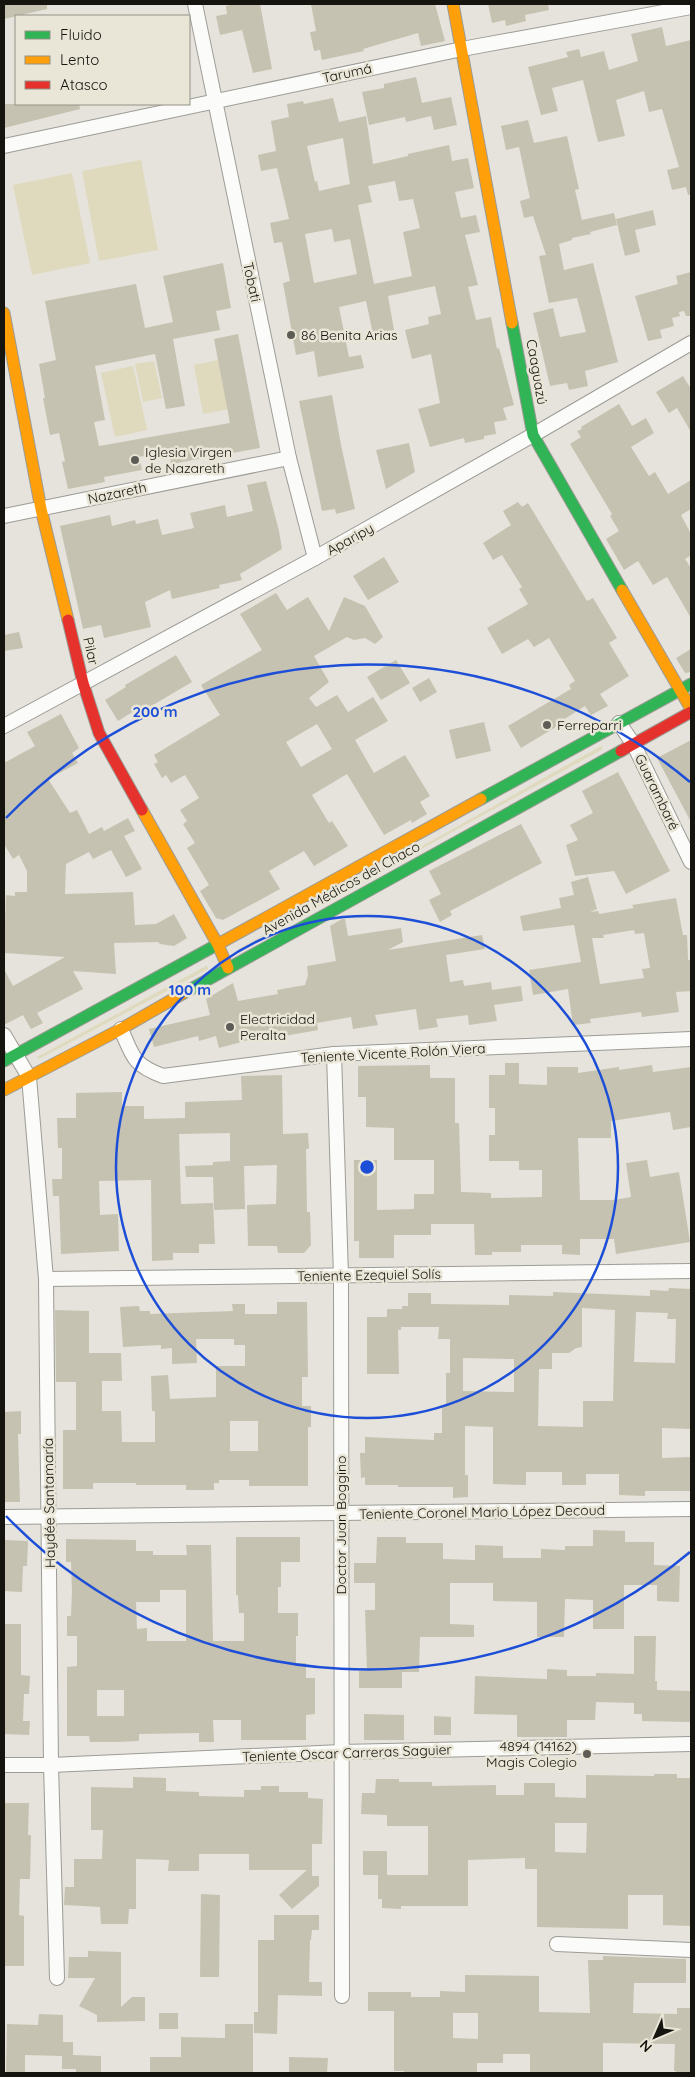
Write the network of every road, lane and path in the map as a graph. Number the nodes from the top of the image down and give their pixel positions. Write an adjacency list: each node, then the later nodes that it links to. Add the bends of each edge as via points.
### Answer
1 (195, 4): 5 (street, Tobati)
2 (453, 4): 4 (main road, Caaguazú)
3 (691, 7): 4 (street, Tarumá)
4 (462, 49): 5 (street, Tarumá); 9 (main road, Caaguazú)
5 (214, 101): 6 (street, Tarumá); 10 (street, Tobati)
6 (4, 146)
7 (4, 313): 11 (main road, Pilar)
8 (691, 343): 9 (street, Aparipy)
9 (533, 435): 13 (street, Aparipy); 15 (main road, Caaguazú)
10 (290, 458): 11 (street, Nazareth); 13 (street, Tobati)
11 (41, 509): 12 (street, Nazareth); 14 (main road, Pilar)
12 (4, 516)
13 (315, 558): 14 (street, Aparipy)
14 (83, 683): 18 (street, Aparipy); 21 (main road, Pilar, via 99,733)
15 (686, 687): 16 (main road, Caaguazú); 17 (main road, Avenida Médicos del Chaco)
16 (691, 710): 19 (main road, Avenida Médicos del Chaco)
17 (619, 723): 19 (street, Guarambaré); 21 (main road, Avenida Médicos del Chaco)
18 (4, 726)
19 (634, 744): 20 (street, Guarambaré); 22 (main road, Avenida Médicos del Chaco)
20 (691, 862)
21 (218, 945): 22 (main road, Pilar); 27 (main road, Avenida Médicos del Chaco)
22 (228, 968): 23 (main road, Avenida Médicos del Chaco)
23 (121, 1029): 26 (street, Teniente Vicente Rolón Viera, via 134,1059 146,1070 163,1076); 28 (main road, Avenida Médicos del Chaco)
24 (4, 1035): 27 (street, Haydée Santamaría)
25 (691, 1039): 26 (street, Teniente Vicente Rolón Viera)
26 (334, 1054): 31 (street, Doctor Juan Boggino)
27 (10, 1058): 28 (street, Haydée Santamaría)
28 (29, 1077): 29 (main road, Avenida Médicos del Chaco); 32 (street, Haydée Santamaría)
29 (4, 1090)
30 (691, 1271): 31 (street, Teniente Ezequiel Solís)
31 (341, 1276): 32 (street, Teniente Ezequiel Solís); 34 (street, Doctor Juan Boggino)
32 (46, 1280): 35 (street, Haydée Santamaría)
33 (691, 1509): 34 (street, Teniente Coronel Mario López Decoud)
34 (342, 1513): 35 (street, Teniente Coronel Mario López Decoud); 38 (street, Doctor Juan Boggino)
35 (50, 1516): 36 (street, Teniente Coronel Mario López Decoud); 40 (street, Haydée Santamaría)
36 (4, 1517)
37 (691, 1744): 38 (street, Teniente Oscar Carreras Saguier)
38 (341, 1752): 40 (street, Teniente Oscar Carreras Saguier); 44 (street, Doctor Juan Boggino)
39 (4, 1765): 40 (street, Teniente Oscar Carreras Saguier)
40 (51, 1765): 43 (street, Haydée Santamaría)
41 (557, 1944): 42 (street)
42 (691, 1950)
43 (57, 1978)
44 (342, 1996)

